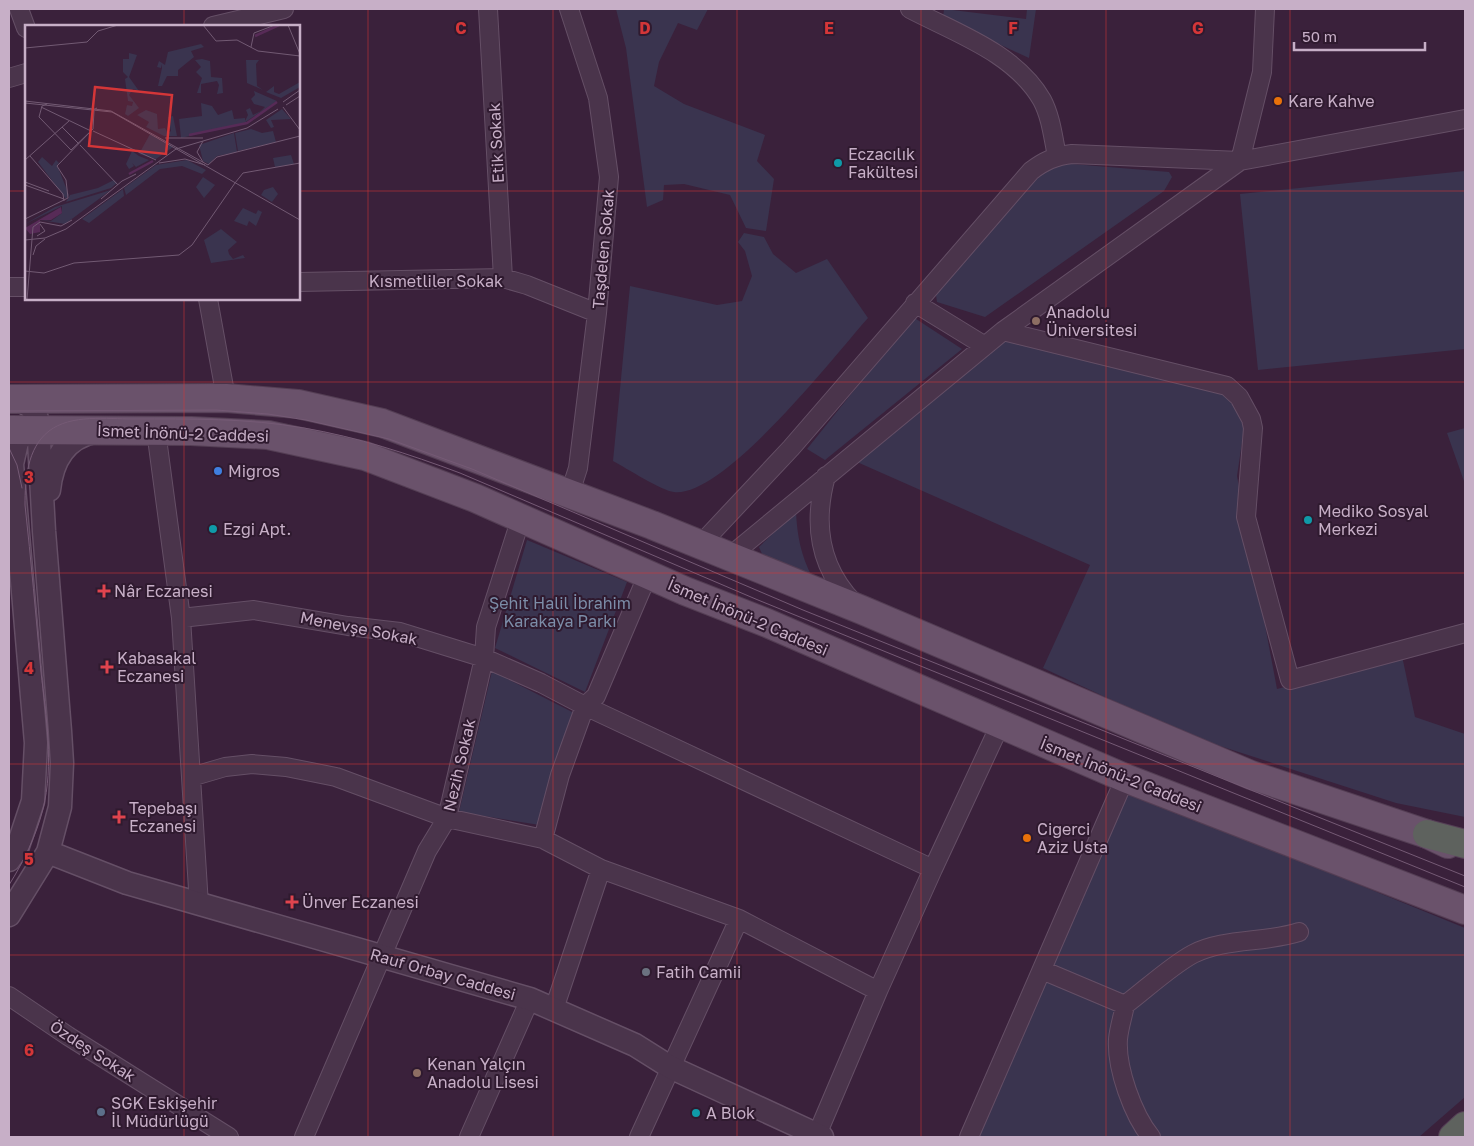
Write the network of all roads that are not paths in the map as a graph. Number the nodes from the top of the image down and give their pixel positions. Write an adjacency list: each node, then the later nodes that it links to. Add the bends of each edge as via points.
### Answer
1 (19, 9): 7 (street)
2 (284, 9): 8 (street)
3 (488, 9): 14 (street, Etik Sokak)
4 (569, 9): 20 (street, Taşdelen Sokak, via 598,98 609,177)
5 (910, 9): 12 (street, via 1016,67 1043,102)
6 (1265, 9): 13 (street, via 1262,72)
7 (25, 25)
8 (217, 25)
9 (25, 73): 10 (street)
10 (9, 78)
11 (1465, 119): 13 (street)
12 (1057, 156): 13 (street); 19 (street, via 1031,171)
13 (1240, 161): 21 (street)
14 (503, 278): 15 (street, Kısmetliler Sokak); 20 (street, Kısmetliler Sokak)
15 (300, 282)
16 (9, 287): 17 (street)
17 (25, 287)
18 (208, 300): 25 (street)
19 (915, 303): 22 (street); 34 (street, via 791,448)
20 (597, 313): 31 (street, Taşdelen Sokak, via 578,468)
21 (1003, 332): 22 (street); 40 (street, via 1227,386 1239,397 1253,428 1246,516 1290,680)
22 (985, 346): 30 (street)
23 (10, 398): 24 (main road, İsmet İnönü-2 Caddesi); 26 (street, via 30,405)
24 (72, 398): 25 (main road, İsmet İnönü-2 Caddesi); 26 (street, via 52,403)
25 (226, 398): 31 (main road, İsmet İnönü-2 Caddesi, via 298,404 382,423)
26 (28, 426): 27 (main road, İsmet İnönü-2 Caddesi); 29 (street, via 17,442); 33 (street)
27 (110, 430): 28 (main road, İsmet İnönü-2 Caddesi); 33 (street, via 78,437 64,448 50,481)
28 (156, 431): 32 (main road, İsmet İnönü-2 Caddesi, via 268,435 365,456); 39 (street)
29 (11, 466): 35 (street)
30 (826, 476): 36 (street); 38 (street, via 818,524 822,549 844,593)
31 (570, 493): 34 (main road, İsmet İnönü-2 Caddesi)
32 (521, 518): 37 (main road, İsmet İnönü-2 Caddesi); 41 (street, Nezih Sokak, via 486,627)
33 (44, 531): 51 (street, via 62,763 60,807)
34 (700, 545): 36 (main road, İsmet İnönü-2 Caddesi)
35 (14, 554): 50 (street, via 36,743 33,801)
36 (729, 557): 38 (main road, İsmet İnönü-2 Caddesi)
37 (648, 574): 42 (street, via 596,696); 43 (main road, İsmet İnönü-2 Caddesi)
38 (862, 610): 47 (main road, İsmet İnönü-2 Caddesi, via 1251,775)
39 (181, 618): 41 (street, Menevşe Sokak, via 254,610 400,632); 44 (street)
40 (1465, 633)
41 (484, 658): 42 (street, Menevşe Sokak); 46 (street, Nezih Sokak)
42 (585, 706): 48 (street, via 560,775); 54 (street, Menevşe Sokak)
43 (1000, 725): 45 (main road, İsmet İnönü-2 Caddesi); 54 (street)
44 (191, 777): 46 (street, via 225,767 252,764 286,767 336,777); 55 (street)
45 (1125, 778): 56 (main road, İsmet İnönü-2 Caddesi); 61 (street)
46 (447, 818): 48 (street); 60 (street, Nezih Sokak, via 428,850)
47 (1428, 834): 49 (highway); 52 (main road, İsmet İnönü-2 Caddesi)
48 (543, 839): 53 (street)
49 (1465, 844)
50 (11, 852)
51 (48, 852): 55 (street, Rauf Orbay Caddesi, via 127,883); 57 (street)
52 (1465, 852)
53 (600, 869): 58 (street); 66 (street)
54 (933, 869): 62 (street)
55 (199, 905): 60 (street, Rauf Orbay Caddesi)
56 (1465, 910)
57 (9, 915)
58 (740, 919): 62 (street); 67 (street)
59 (1299, 932): 65 (street, via 1280,938 1220,945 1194,954)
60 (383, 957): 64 (street, Rauf Orbay Caddesi); 71 (street, Nezih Sokak)
61 (1042, 970): 65 (street); 74 (street)
62 (878, 991): 69 (street)
63 (9, 996): 70 (street, Özdeş Sokak)
64 (530, 999): 66 (street, Rauf Orbay Caddesi); 72 (street)
65 (1125, 1005): 75 (street, via 1118,1040 1124,1077 1145,1130)
66 (554, 1009): 67 (street, Rauf Orbay Caddesi, via 635,1045)
67 (670, 1067): 69 (street, Rauf Orbay Caddesi); 73 (street)
68 (1465, 1126): 76 (highway)
69 (818, 1136)
70 (229, 1137)
71 (304, 1137)
72 (469, 1137)
73 (639, 1137)
74 (969, 1137)
75 (1151, 1137)
76 (1453, 1137)

